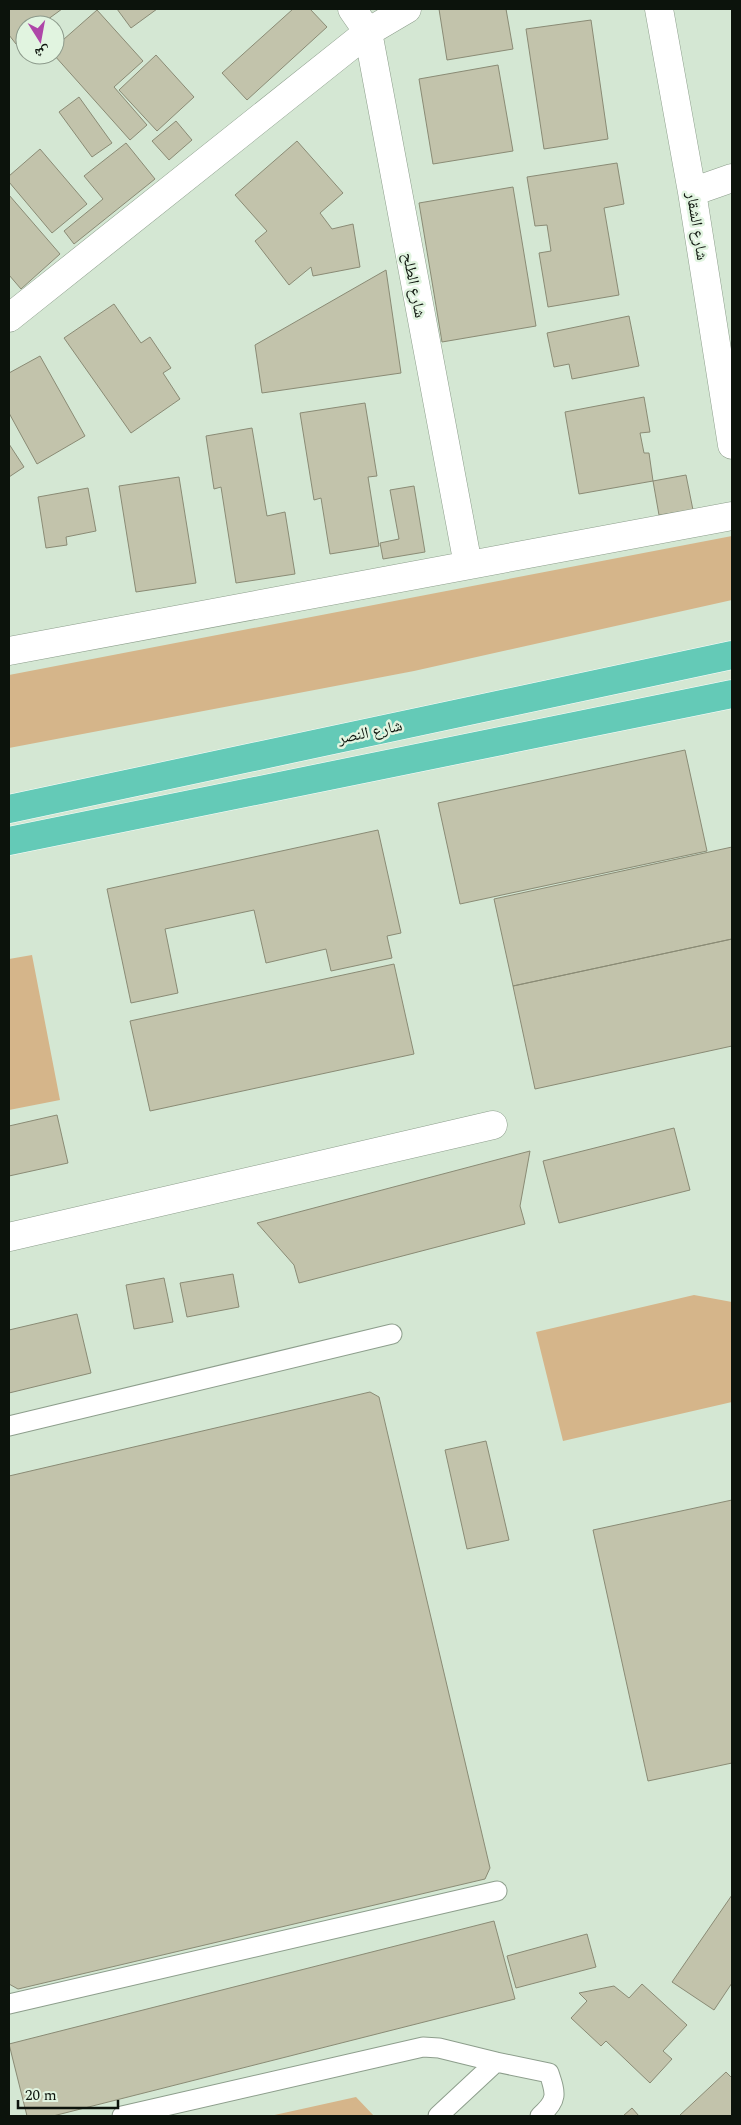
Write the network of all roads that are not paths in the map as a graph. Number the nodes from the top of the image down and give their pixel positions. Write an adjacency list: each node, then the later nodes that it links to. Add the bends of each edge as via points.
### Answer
1 (352, 9): 4 (street, شارع الطلح)
2 (407, 9): 4 (street)
3 (659, 9): 6 (street, شارع الشقار)
4 (368, 32): 7 (street); 10 (street, شارع الطلح)
5 (732, 178): 6 (street)
6 (692, 192): 8 (street, شارع الشقار)
7 (9, 318)
8 (732, 445)
9 (732, 516): 10 (street)
10 (468, 565): 11 (street)
11 (9, 651)
12 (732, 655): 14 (highway, شارع النصر)
13 (732, 694): 15 (highway)
14 (9, 809)
15 (9, 841)
16 (494, 1125): 17 (street)
17 (9, 1237)
18 (392, 1334): 19 (lane)
19 (9, 1426)
20 (497, 1891): 21 (lane)
21 (9, 2004)
22 (496, 2062): 23 (lane, via 423,2047); 24 (lane); 25 (lane, via 549,2073 555,2092 551,2106)
23 (122, 2116)
24 (438, 2116)
25 (540, 2116)

